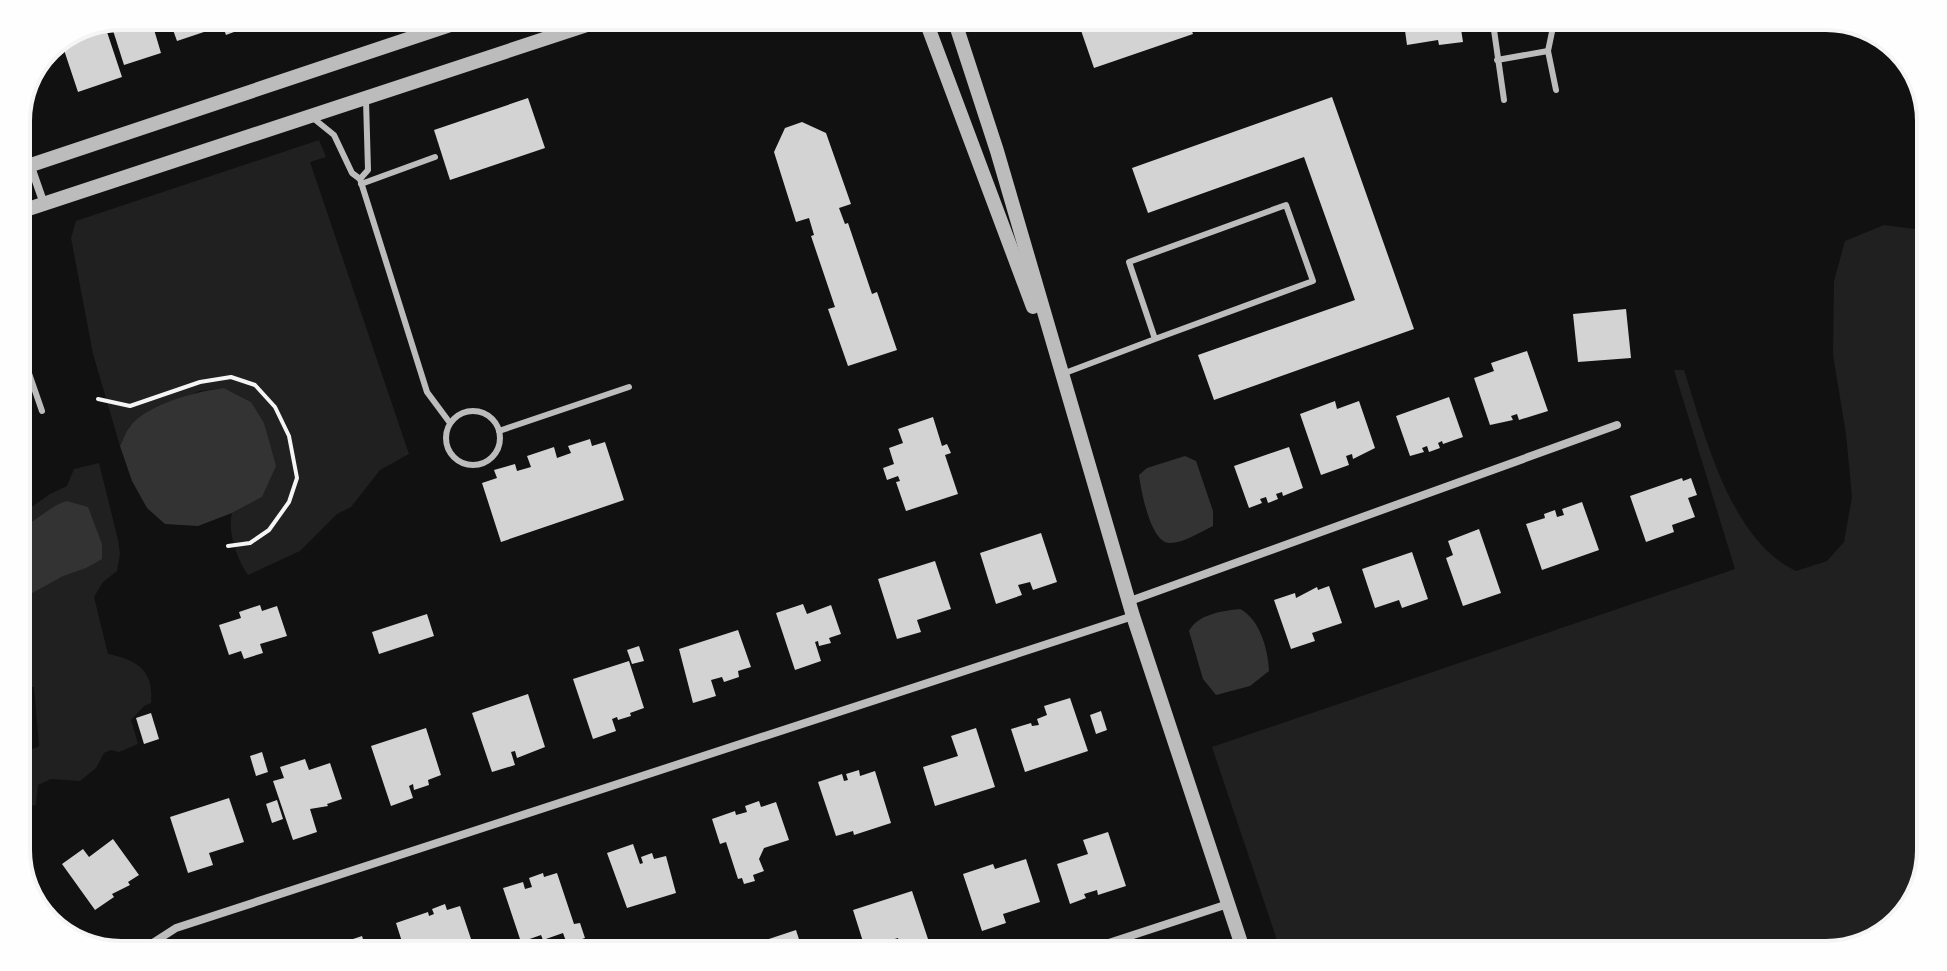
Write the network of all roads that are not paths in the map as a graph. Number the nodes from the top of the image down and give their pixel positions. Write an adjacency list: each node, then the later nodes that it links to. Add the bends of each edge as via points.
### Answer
1 (435, 30): 14 (street)
2 (571, 30): 10 (street)
3 (929, 30): 26 (street)
4 (958, 30): 20 (street)
5 (1494, 30): 8 (lane)
6 (1552, 30): 7 (lane)
7 (1548, 51): 8 (lane); 9 (lane)
8 (1497, 60): 11 (lane)
9 (1556, 90)
10 (365, 98): 12 (street); 16 (lane, via 368,170)
11 (1504, 100)
12 (310, 116): 16 (lane, via 334,135); 17 (street)
13 (435, 157): 16 (lane)
14 (30, 166)
15 (30, 179): 17 (street)
16 (361, 181): 24 (lane, via 427,392)
17 (44, 204): 18 (street)
18 (30, 208)
19 (1155, 339): 19 (lane, via 1129,262 1286,205 1313,281); 20 (lane)
20 (1061, 374): 26 (street)
21 (30, 376): 23 (lane)
22 (629, 387): 27 (lane)
23 (42, 411)
24 (450, 423): 27 (lane, via 473,411 490,417); 27 (lane, via 448,449 468,466 493,458)
25 (1617, 425): 28 (street)
26 (1077, 427): 28 (street)
27 (499, 431)
28 (1132, 608): 29 (street); 30 (street, via 176,928)
29 (1228, 904): 31 (street); 32 (street)
30 (156, 941)
31 (1115, 941)
32 (1240, 941)

